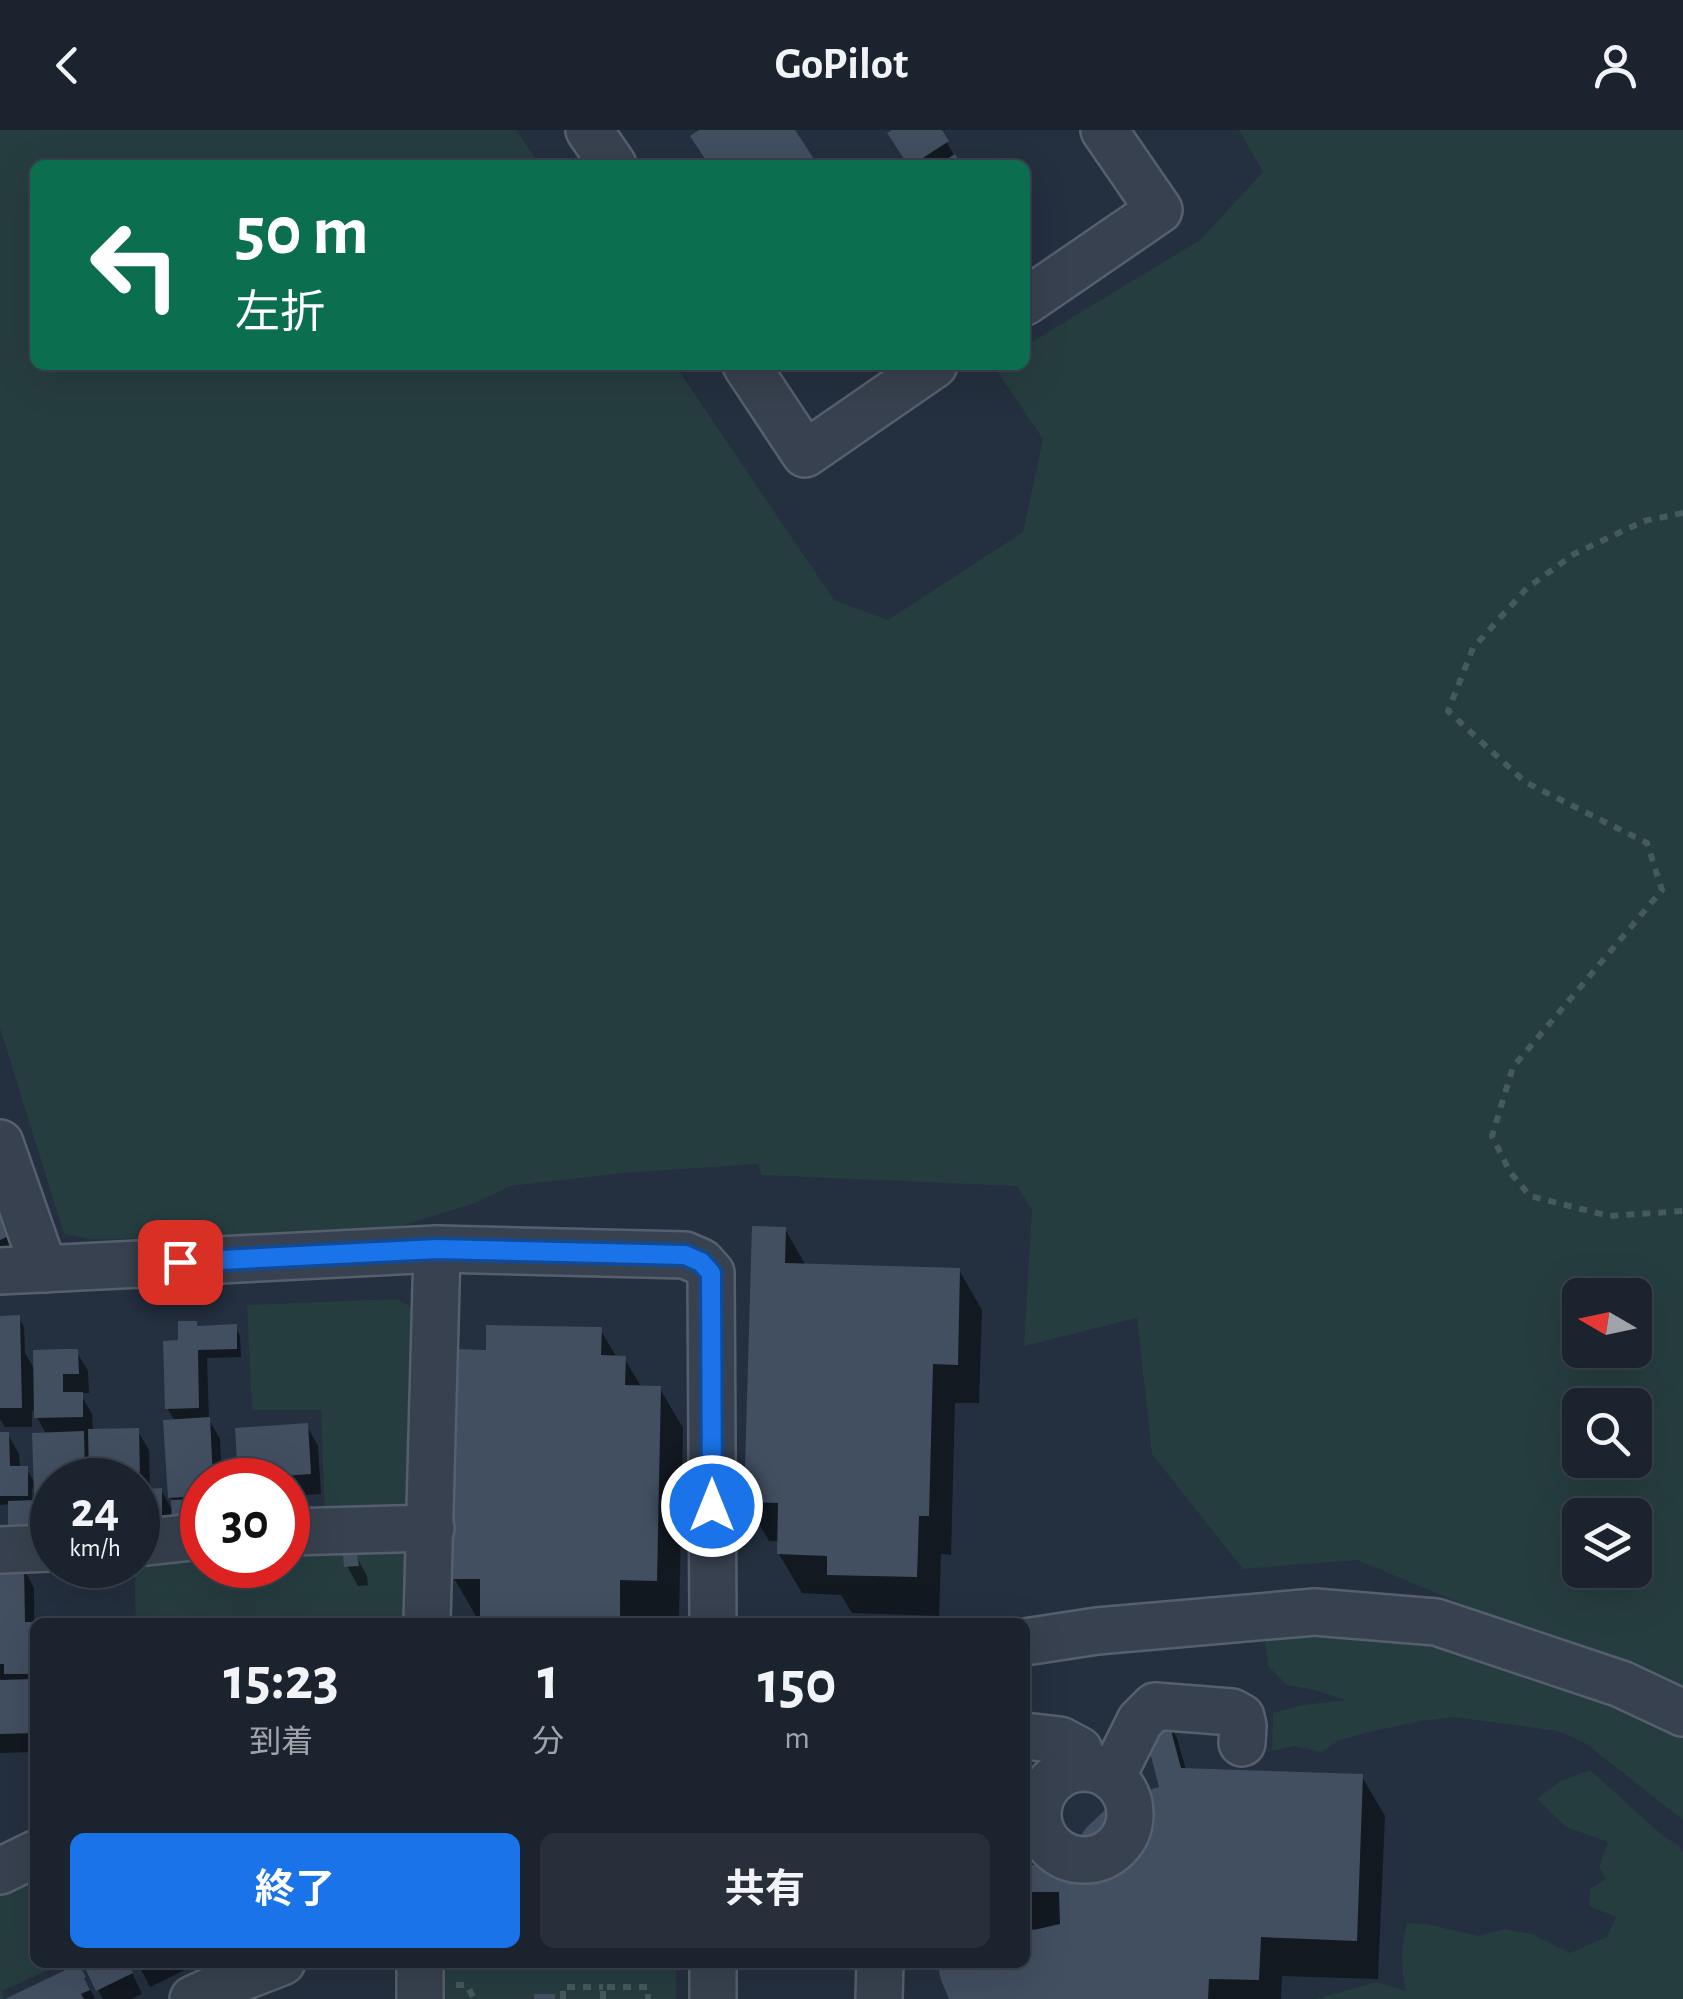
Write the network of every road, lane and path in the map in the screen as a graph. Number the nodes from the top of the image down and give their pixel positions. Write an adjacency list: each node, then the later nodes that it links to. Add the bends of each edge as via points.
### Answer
1 (589, 130): 3 (street)
2 (1104, 130): 4 (street, via 1158,210)
3 (609, 160)
4 (1030, 299)
5 (749, 370): 6 (street, via 805,454)
6 (927, 370)
7 (1683, 512): 9 (path, via 1644,521 1574,554 1527,588 1473,648 1448,711 1525,782 1648,843 1662,890 1513,1067 1492,1136 1530,1196 1609,1216)
8 (0, 1143): 11 (street)
9 (1683, 1211)
10 (437, 1249): 11 (street); 13 (street); 18 (street, via 685,1255 711,1273)
11 (44, 1269): 12 (street)
12 (0, 1272)
13 (431, 1528): 14 (street); 17 (street)
14 (310, 1531)
15 (30, 1549): 16 (street)
16 (0, 1550)
17 (427, 1618)
18 (713, 1618)
19 (1030, 1641): 20 (street, via 1315,1612 1436,1622 1621,1684)
20 (1683, 1713)
21 (1030, 1737): 23 (street, via 1079,1750)
22 (1242, 1743): 23 (street, via 1241,1716 1232,1712 1155,1706)
23 (1097, 1772): 24 (street, via 1066,1771 1053,1780 1038,1808); 24 (street, via 1123,1788 1129,1803 1126,1834 1116,1848 1087,1860)
24 (1035, 1839)
25 (30, 1856): 26 (street)
26 (0, 1871)
27 (266, 1968): 32 (street)
28 (420, 1968): 33 (street)
29 (713, 1968): 37 (street)
30 (880, 1968): 38 (street)
31 (603, 1987): 34 (path, via 563,1987); 35 (path); 36 (path, via 648,1987)
32 (193, 1999)
33 (420, 1999)
34 (563, 1999)
35 (603, 1999)
36 (648, 1999)
37 (713, 1999)
38 (879, 1999)

